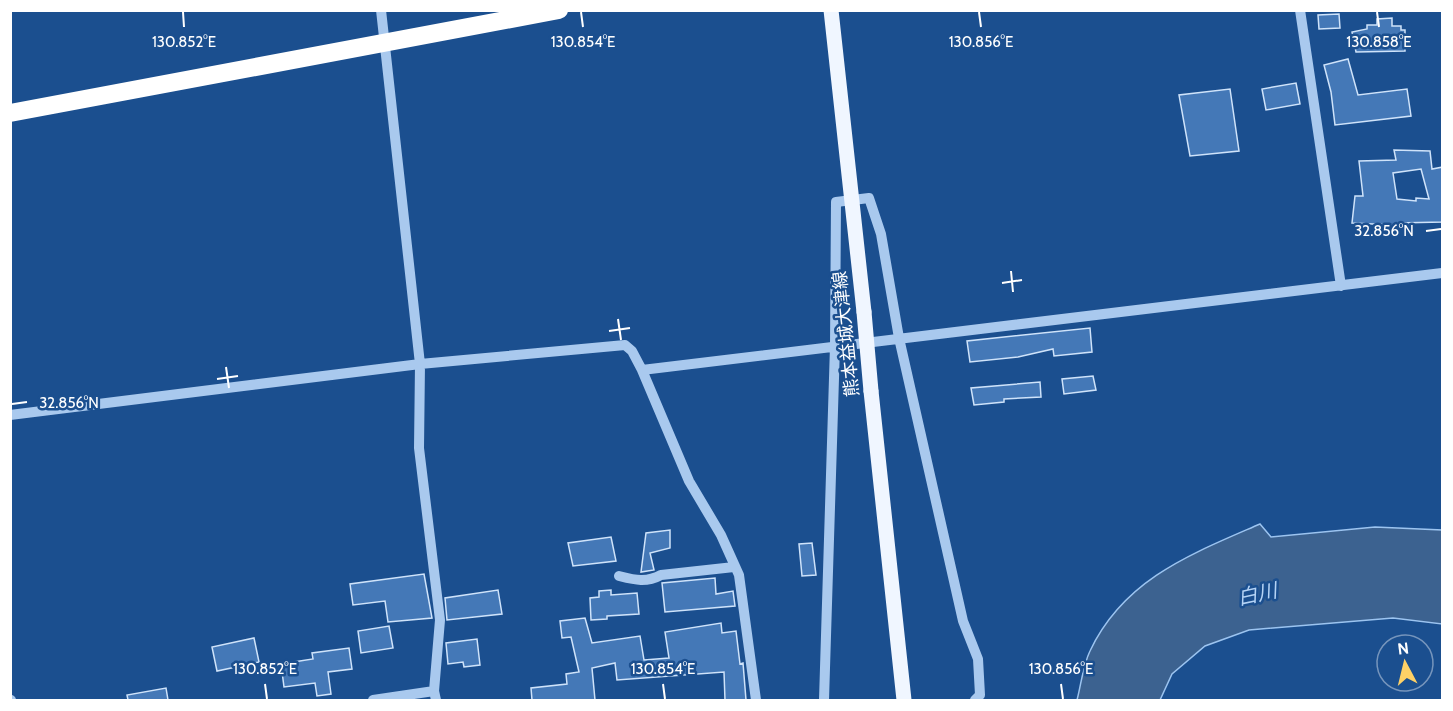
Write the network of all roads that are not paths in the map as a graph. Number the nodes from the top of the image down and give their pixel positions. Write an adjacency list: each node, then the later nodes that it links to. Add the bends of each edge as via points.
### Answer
1 (381, 10): 5 (street)
2 (559, 10): 5 (highway)
3 (831, 10): 7 (main road, 熊本益城大津線)
4 (1300, 10): 9 (street)
5 (385, 44): 6 (highway); 12 (street)
6 (10, 113)
7 (851, 198): 10 (street, via 868,198 881,234); 11 (street, via 836,202); 21 (main road, 熊本益城大津線, bridge)
8 (1443, 273): 9 (street)
9 (1341, 286): 10 (street)
10 (899, 338): 11 (street); 22 (street, via 963,621 978,659 981,695)
11 (835, 346): 13 (street); 20 (street)
12 (420, 363): 13 (street, via 625,345); 14 (street); 17 (street, via 419,447 440,620)
13 (642, 370): 15 (street, via 689,481 721,535)
14 (10, 415)
15 (734, 567): 16 (street, via 661,575 652,580); 19 (street, via 746,613)
16 (619, 576)
17 (435, 696): 18 (street)
18 (373, 700)
19 (756, 700)
20 (824, 700)
21 (904, 700)
22 (975, 700)

